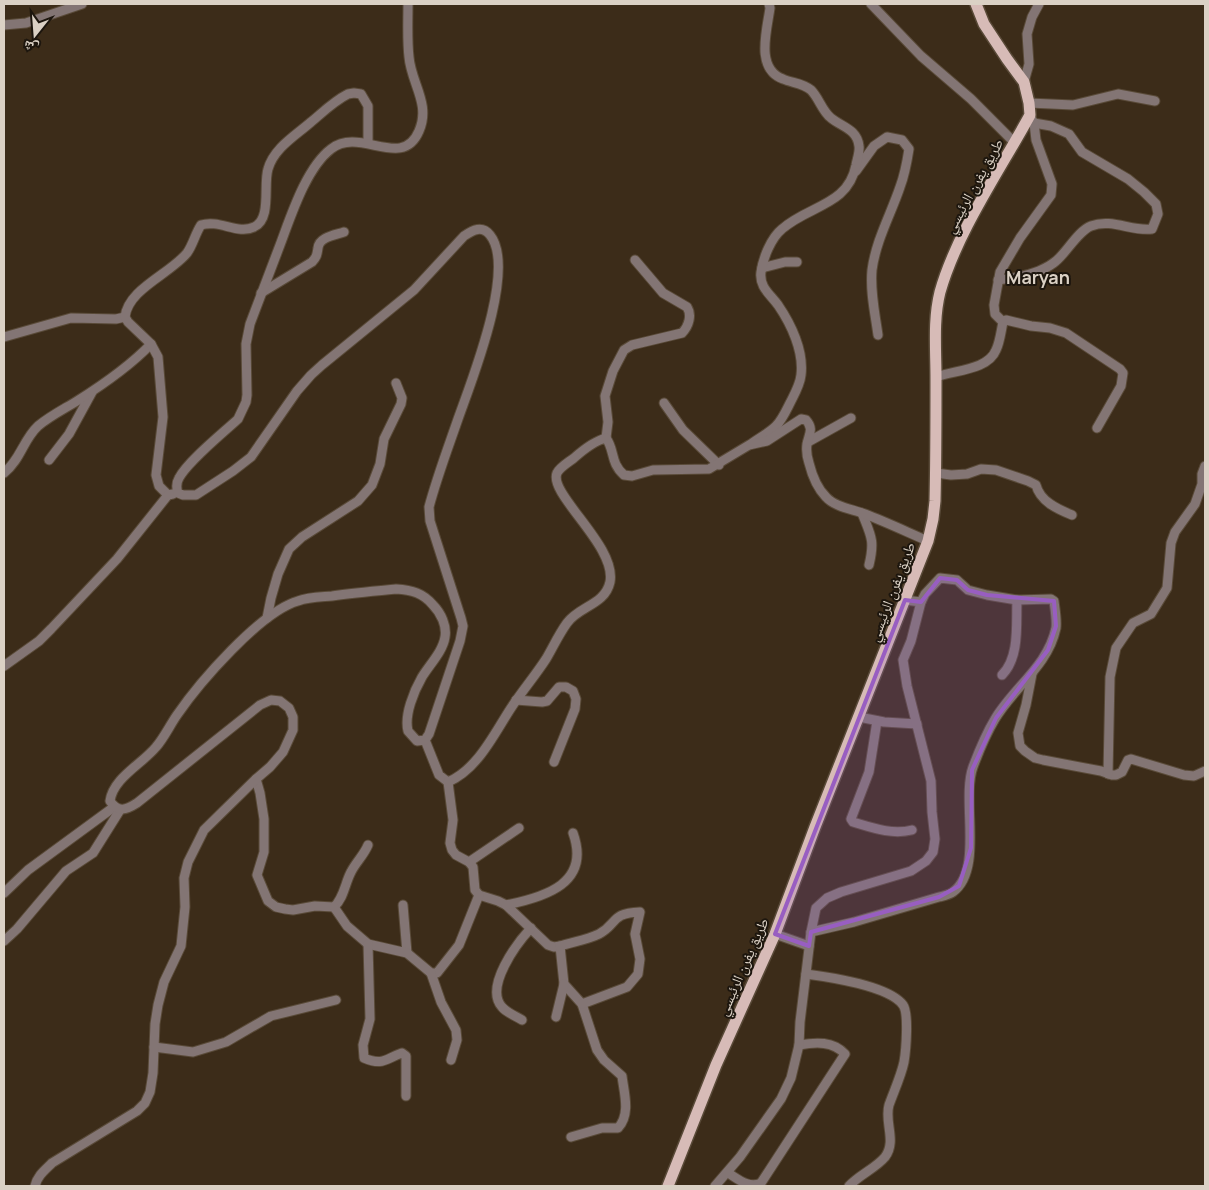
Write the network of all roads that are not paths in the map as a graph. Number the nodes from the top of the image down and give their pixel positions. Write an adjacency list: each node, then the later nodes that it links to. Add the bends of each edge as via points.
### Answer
1 (82, 4): 7 (street, via 26,23)
2 (408, 4): 12 (street, via 409,59 423,105 420,129 406,147 397,149)
3 (769, 4): 14 (street, via 764,43 771,72 810,89 830,117 854,132 859,146)
4 (871, 4): 13 (street, via 921,56)
5 (976, 4): 8 (main road, via 984,24)
6 (1039, 4): 8 (street, via 1027,34 1029,64)
7 (4, 25)
8 (1024, 82): 10 (main road)
9 (1156, 101): 10 (street, via 1118,94 1072,105)
10 (1029, 103): 11 (main road)
11 (1032, 119): 13 (main road, طريق يفرن الرئيسي); 19 (street, via 1052,184 1051,196 1020,238); 19 (street, via 1069,134 1082,152 1144,192 1156,204 1158,214 1152,229 1106,223 1091,226 1046,268)
12 (368, 143): 20 (street, via 350,141 340,144 316,166 297,198); 21 (street, via 368,106 361,94 348,94 292,137 273,158 266,182 265,212 258,224 245,229 213,223 201,225 187,253 136,296)
13 (1015, 143): 26 (main road, طريق يفرن الرئيسي, via 960,239 940,291 936,314)
14 (855, 173): 18 (street, via 852,182 839,196 782,229 774,238); 23 (street, via 874,146 887,137 902,140 909,149 907,166 880,236 872,269 871,294)
15 (344, 232): 20 (street, via 322,240 312,262)
16 (635, 260): 32 (street, via 663,293 687,307 688,324 682,333 632,345 624,350 605,396)
17 (797, 262): 18 (street)
18 (762, 268): 34 (street, via 764,288 788,321 799,347 801,374 793,397 776,426)
19 (998, 280): 22 (street, via 995,314)
20 (261, 293): 40 (street, via 246,344 246,402 238,419 180,476 176,484)
21 (125, 317): 24 (street, via 71,318); 25 (street)
22 (1003, 322): 26 (street, via 996,350 988,360 978,366); 31 (street, via 1066,333 1120,369 1123,373 1121,386)
23 (878, 335)
24 (4, 337)
25 (151, 344): 28 (street); 41 (street, via 158,357 163,417 156,481)
26 (936, 376): 39 (main road, طريق يفرن الرئيسي)
27 (396, 383): 49 (street, via 401,404 384,439 372,485 358,500 289,549)
28 (92, 391): 35 (street, via 69,434); 38 (street, via 39,426 14,464)
29 (664, 403): 36 (street, via 683,430)
30 (851, 418): 33 (street)
31 (1096, 428)
32 (606, 438): 36 (street, via 615,464 624,475 653,470 709,469); 53 (street, via 582,450 561,468 556,481 607,558 610,581 600,600 567,623)
33 (808, 442): 34 (street, via 812,431 810,424 801,419 767,441); 42 (street, via 807,454 820,490 835,504)
34 (749, 445): 36 (street)
35 (49, 460)
36 (719, 464)
37 (1205, 466): 60 (street, via 1195,504 1171,543 1167,588 1151,614 1132,623 1116,648 1110,677)
38 (4, 472)
39 (936, 473): 43 (street, via 951,475 981,469 996,470 1036,484 1045,499); 44 (main road, طريق يفرن الرئيسي)
40 (178, 493): 41 (street); 57 (street, via 196,495 251,457 297,391 322,365 414,290 464,236 480,229 492,236 498,256 494,304 481,354 429,507 430,521 461,618 462,634)
41 (168, 495): 50 (street, via 117,559 51,629)
42 (862, 512): 44 (street); 45 (street, via 873,539)
43 (1072, 515)
44 (928, 541): 46 (main road, طريق يفرن الرئيسي)
45 (869, 566)
46 (905, 600): 48 (street); 54 (main road, طريق يفرن الرئيسي)
47 (1017, 600): 48 (street, via 968,590 957,580 940,578); 51 (street, via 1054,601 1056,626 1048,650); 52 (street, via 1013,658)
48 (921, 602): 56 (street, via 904,660)
49 (267, 618): 57 (street, via 299,600 396,589 414,591 427,599 446,628 442,646 416,689 407,722 413,739); 63 (street, via 241,641 194,693 156,747 111,793 110,801)
50 (4, 666)
51 (1033, 672): 60 (street, via 1018,733 1020,746 1035,758); 75 (street, via 996,718 972,770 969,784 971,848 960,886 952,893)
52 (1002, 675)
53 (516, 700): 58 (street, via 542,702 559,687 573,690 575,709); 62 (street, via 481,754 466,771)
54 (859, 717): 55 (street); 76 (main road, طريق يفرن الرئيسي)
55 (877, 720): 56 (street); 65 (street, via 869,772 851,819 889,832)
56 (917, 724): 75 (street, via 931,781 933,852 911,871 827,898 816,908)
57 (425, 740): 62 (street, via 439,775)
58 (554, 762)
59 (1205, 771): 60 (street, via 1194,776 1184,775 1131,759 1120,774)
60 (1108, 774)
61 (256, 779): 63 (street, via 283,752 292,735 293,717 289,708 280,702 271,700 260,705 137,803 127,809); 73 (street, via 264,819 264,852 257,874 268,901 284,909); 90 (street, via 204,830 188,862 184,878 181,946 162,990)
62 (448, 782): 68 (street, via 453,820 450,843 456,855)
63 (117, 809): 69 (street, via 28,870); 77 (street, via 93,853 66,871)
64 (519, 828): 68 (street)
65 (912, 830)
66 (573, 833): 72 (street, via 578,859 569,880 528,901)
67 (368, 845): 73 (street)
68 (469, 862): 70 (street)
69 (4, 893)
70 (479, 895): 72 (street); 82 (street, via 459,945 437,973)
71 (403, 905): 81 (street)
72 (506, 905): 74 (street)
73 (334, 907): 78 (street, via 347,926)
74 (531, 928): 79 (street, via 548,945); 88 (street, via 506,961 498,990 501,1006)
75 (811, 932): 80 (street)
76 (775, 934): 80 (street); 96 (main road, طريق يفرن الرئيسي, via 716,1065)
77 (4, 941)
78 (368, 944): 81 (street); 92 (street, via 370,1019 363,1045 364,1058 382,1062 402,1053 406,1056)
79 (560, 946): 84 (street); 86 (street, via 601,933 616,917 627,912 640,912 635,934 640,959 638,974 627,987)
80 (809, 946): 83 (street)
81 (407, 953): 82 (street)
82 (430, 973): 91 (street, via 456,1030)
83 (806, 974): 89 (street); 98 (street, via 843,979 871,988 896,998 904,1006 904,1061 888,1108 889,1147 884,1158)
84 (564, 984): 86 (street); 87 (street)
85 (336, 1000): 90 (street, via 271,1016 226,1042 193,1052)
86 (582, 1004): 93 (street, via 597,1050 622,1076 626,1109 618,1128 602,1128)
87 (556, 1017)
88 (522, 1020)
89 (799, 1045): 94 (street, via 791,1078 781,1099); 94 (street, via 828,1043 845,1054 761,1183 755,1186 747,1184)
90 (154, 1047): 95 (street, via 150,1092 145,1103 120,1123 52,1163)
91 (451, 1060)
92 (406, 1096)
93 (571, 1137)
94 (728, 1173): 97 (street)
95 (35, 1186)
96 (668, 1186)
97 (715, 1186)
98 (849, 1186)

